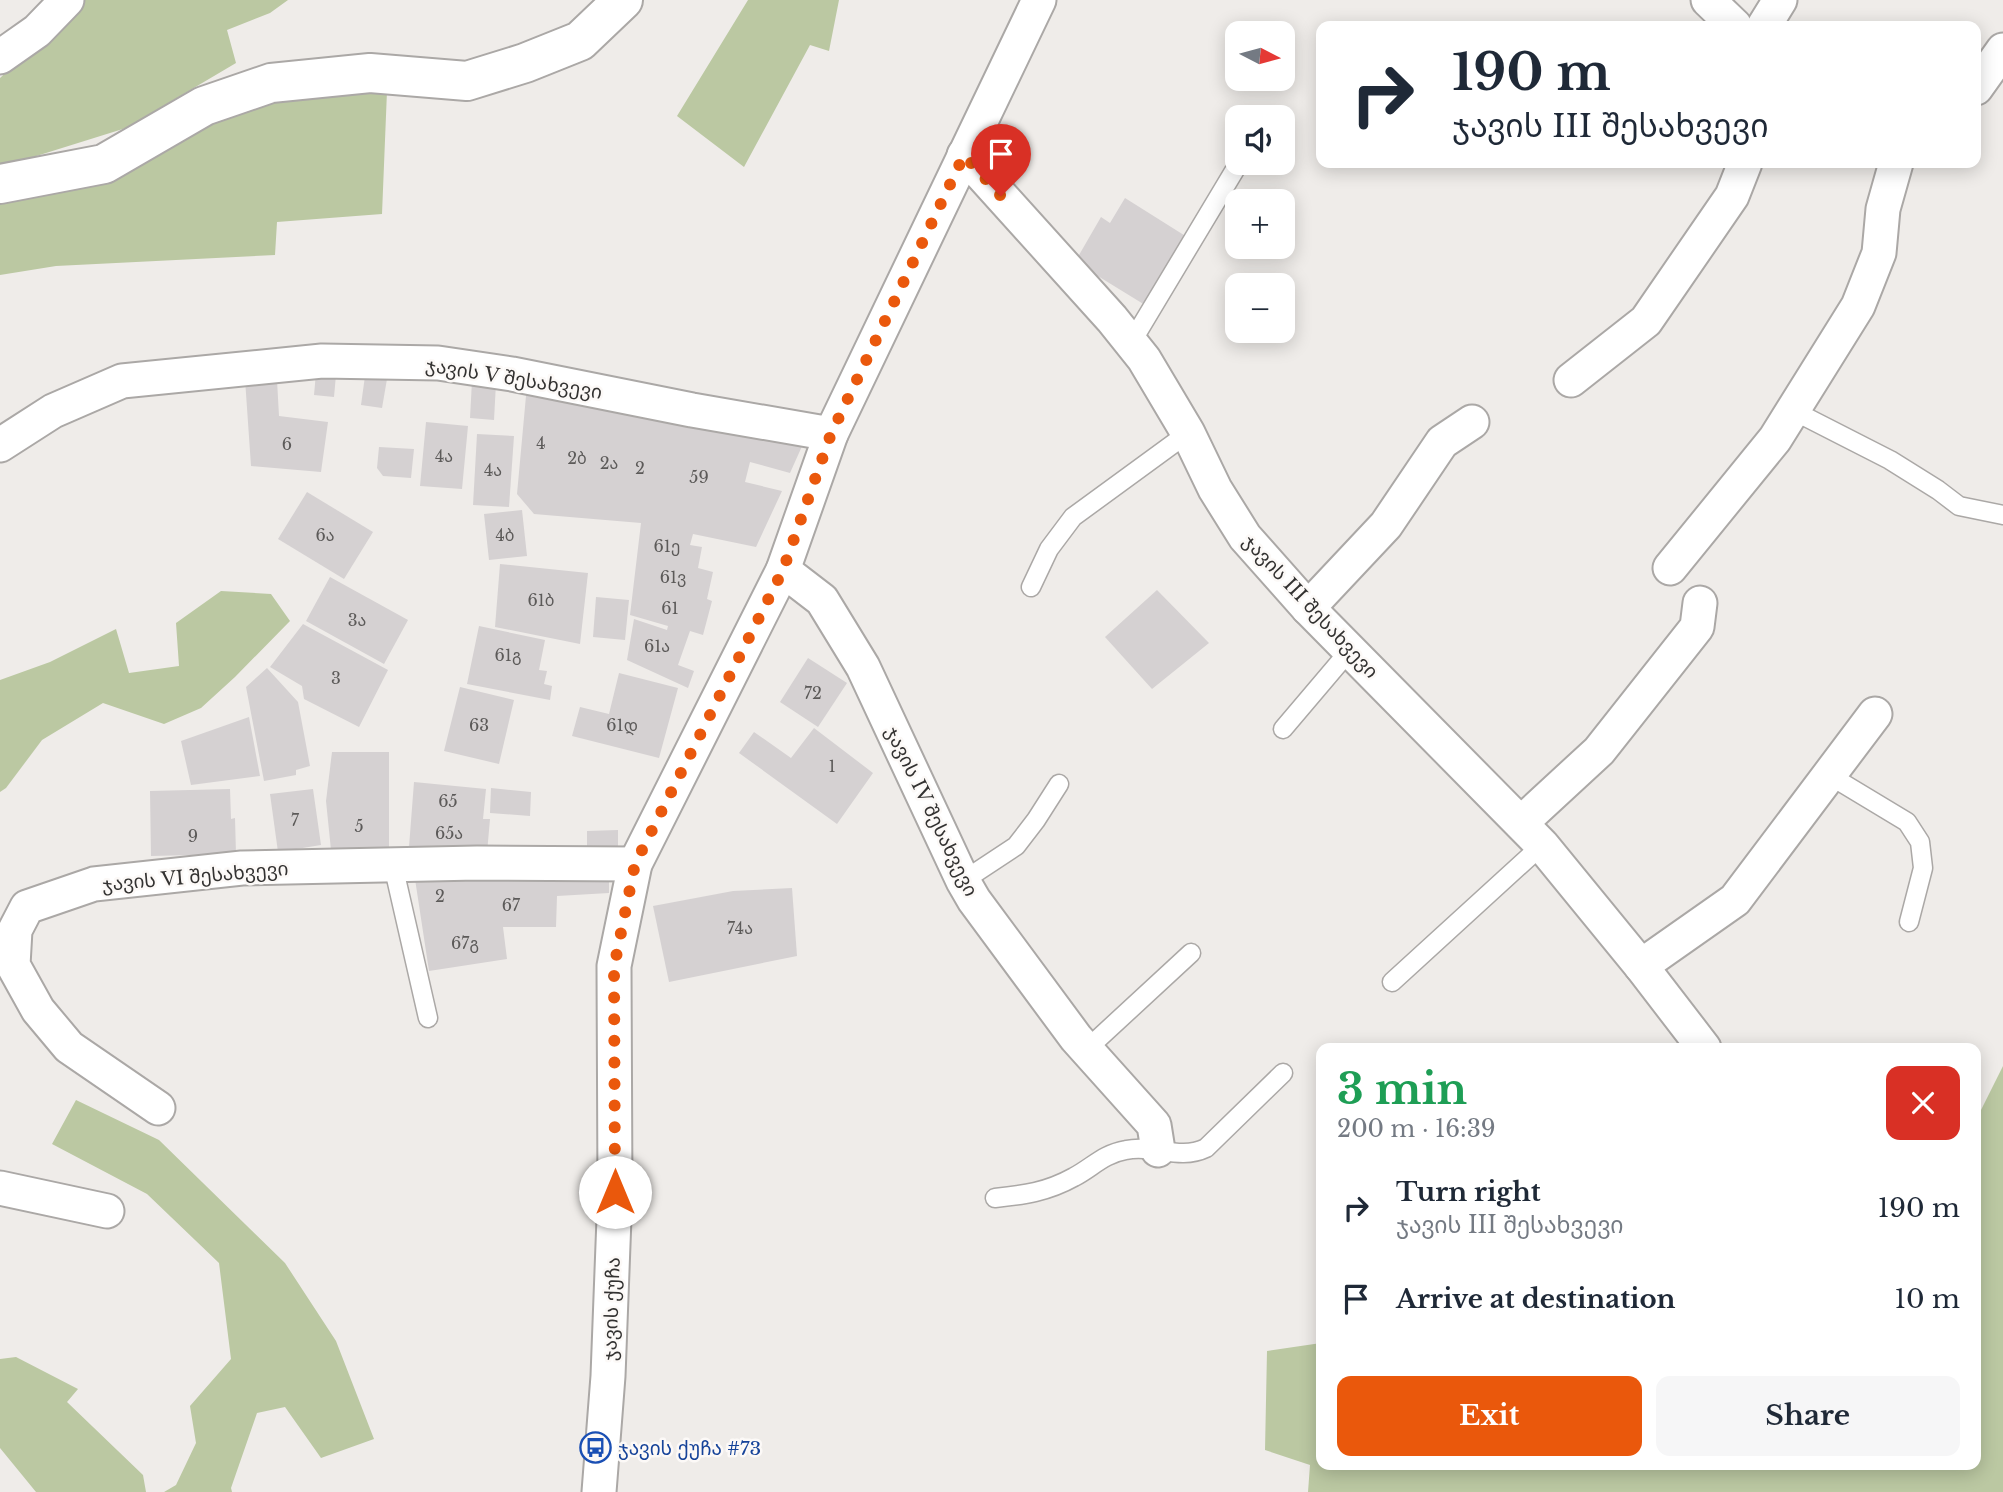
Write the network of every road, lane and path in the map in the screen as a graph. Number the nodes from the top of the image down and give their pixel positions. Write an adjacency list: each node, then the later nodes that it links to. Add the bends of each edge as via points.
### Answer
1 (67, 0): 9 (street, via 37,31)
2 (623, 0): 15 (street, via 580,41 467,81 370,73 271,83 204,106 104,164)
3 (1039, 0): 11 (street, ჯავის ქუჩა)
4 (1708, 0): 6 (street)
5 (1780, 0): 7 (street)
6 (1730, 21)
7 (1767, 21)
8 (2003, 50): 10 (street)
9 (0, 57)
10 (1981, 82)
11 (964, 155): 16 (street, ჯავის III შესახვევი); 21 (street, ჯავის ქუჩა)
12 (1743, 168): 17 (street, via 1732,196 1646,321)
13 (1895, 168): 18 (street, via 1883,209 1879,253 1858,306)
14 (1232, 175): 16 (lane)
15 (0, 184)
16 (1131, 343): 20 (street, ჯავის III შესახვევი)
17 (1571, 380)
18 (1793, 410): 23 (lane, via 1890,460 1959,506); 24 (street, via 1775,439)
19 (1472, 422): 28 (street, via 1442,442 1386,525)
20 (1188, 433): 26 (lane, via 1073,517 1049,549); 28 (street, ჯავის III შესახვევი, via 1245,537)
21 (831, 434): 22 (street, ჯავის V შესახვევი, via 438,363 322,360 122,381 53,411); 25 (street, ჯავის ქუჩა)
22 (0, 444)
23 (2003, 515)
24 (1670, 568)
25 (783, 570): 35 (street, ჯავის ქუჩა); 37 (street, ჯავის IV შესახვევი, via 822,600 863,667)
26 (1031, 587)
27 (1700, 603): 34 (street, via 1698,626)
28 (1308, 608): 29 (street, ჯავის III შესახვევი)
29 (1350, 650): 31 (lane); 34 (street, ჯავის III შესახვევი)
30 (1875, 714): 32 (street)
31 (1283, 729)
32 (1829, 775): 38 (lane, via 1907,822 1920,842 1923,868); 40 (street, via 1735,900)
33 (1059, 784): 37 (lane, via 1016,846)
34 (1531, 834): 40 (street, ჯავის III შესახვევი); 41 (lane)
35 (635, 864): 36 (street, ჯავის VI შესახვევი); 51 (street, ჯავის ქუჩა, via 614,967 615,1192)
36 (393, 865): 42 (lane); 46 (street, ჯავის VI შესახვევი, via 242,868 94,884 27,907 15,930 13,965 38,1010 69,1047)
37 (963, 881): 44 (street, ჯავის IV შესახვევი)
38 (1909, 922)
39 (1191, 953): 44 (lane)
40 (1641, 966): 43 (street, ჯავის III შესახვევი)
41 (1392, 982)
42 (428, 1018)
43 (1699, 1043)
44 (1086, 1050): 47 (street, ჯავის IV შესახვევი, via 1154,1125)
45 (1283, 1073): 47 (lane, via 1206,1148 1194,1154)
46 (158, 1108)
47 (1158, 1150): 49 (lane, via 1108,1154 1073,1178 1035,1194)
48 (0, 1188): 50 (street)
49 (995, 1198)
50 (107, 1211)
51 (599, 1492)

